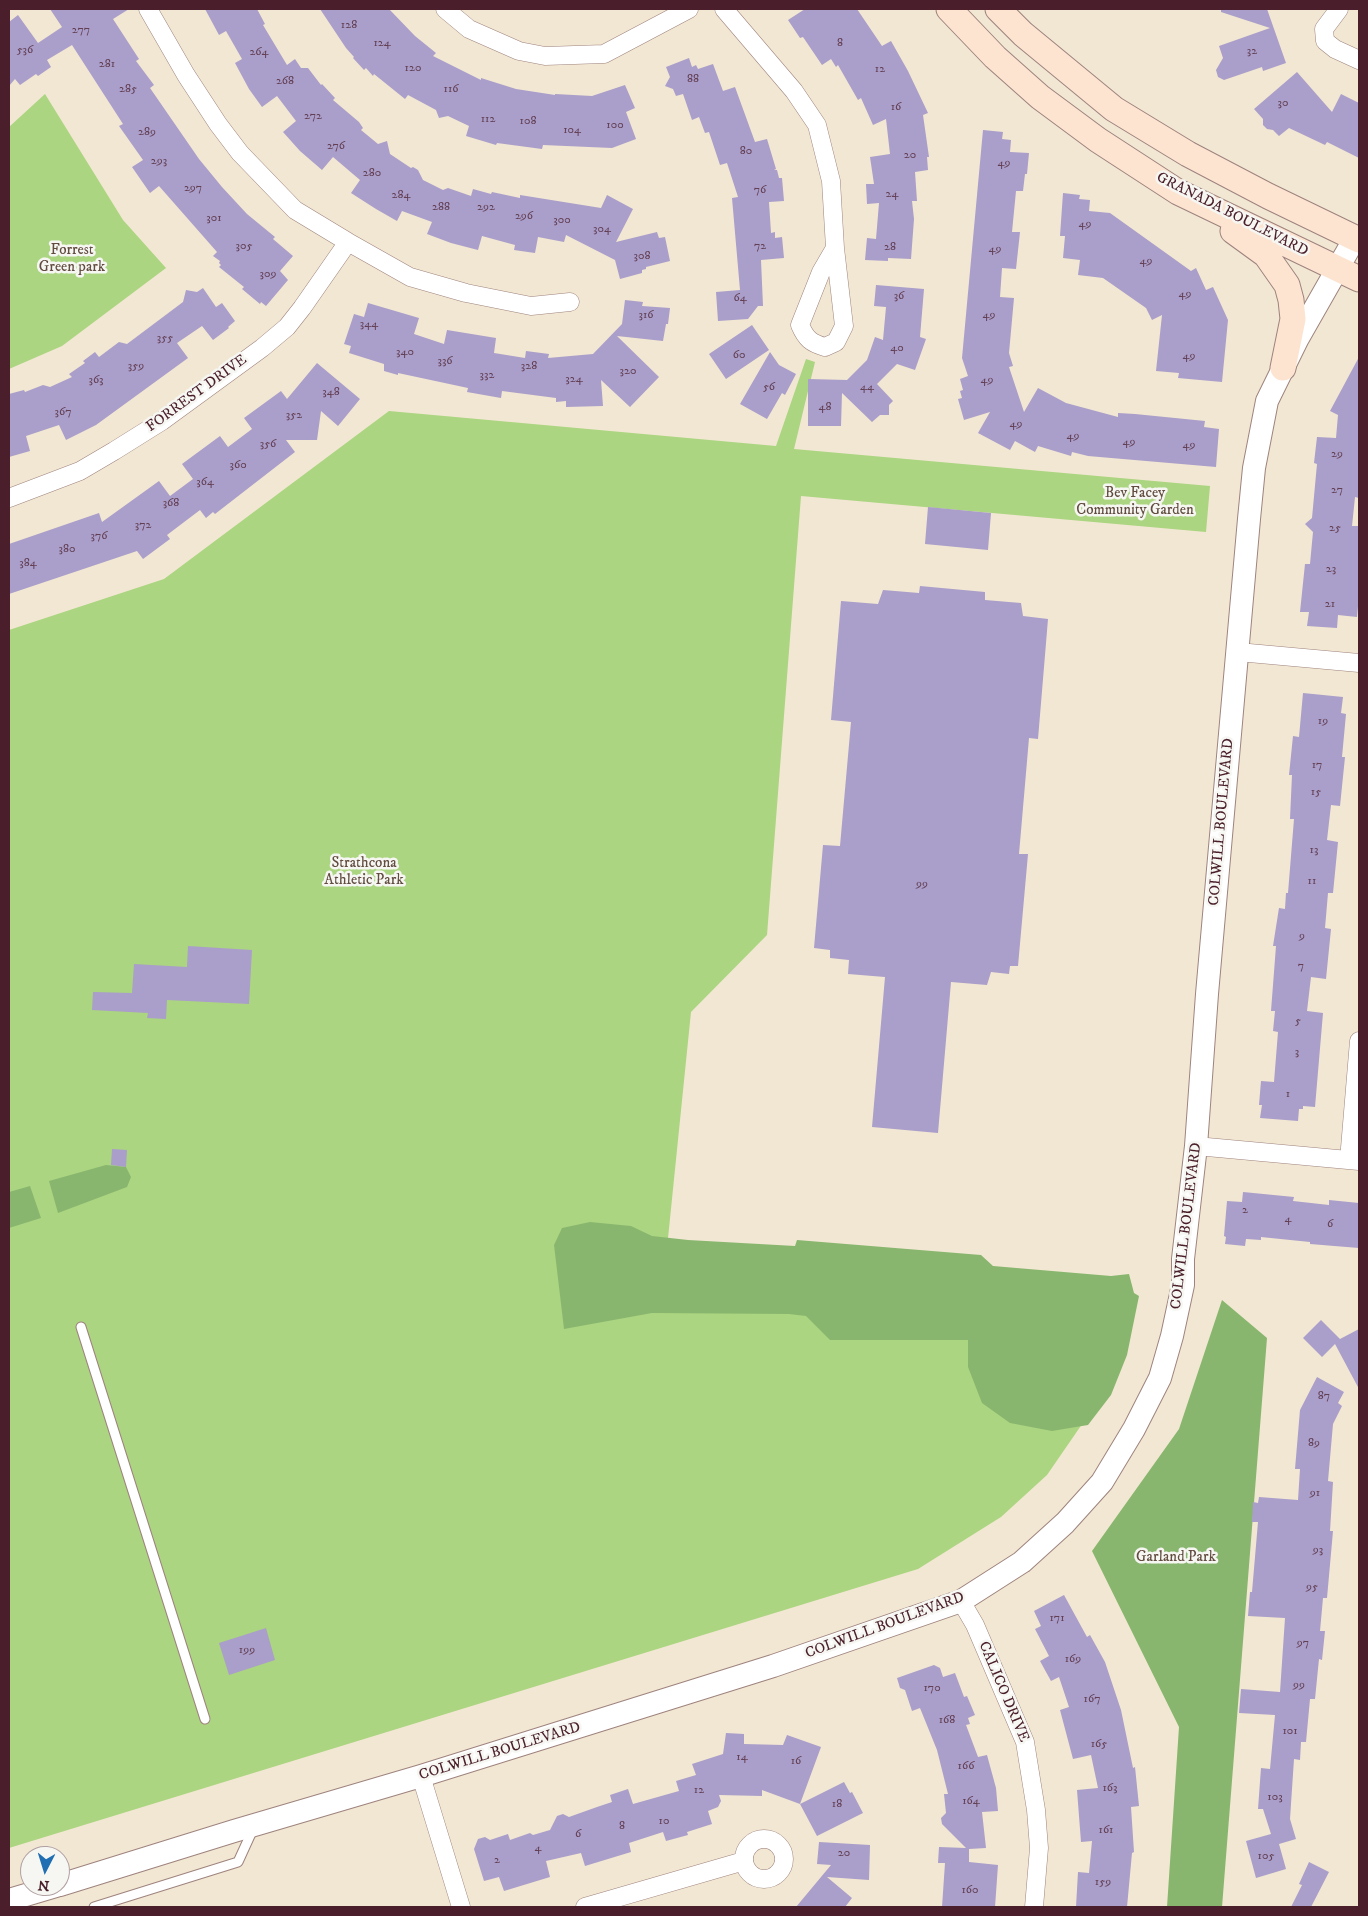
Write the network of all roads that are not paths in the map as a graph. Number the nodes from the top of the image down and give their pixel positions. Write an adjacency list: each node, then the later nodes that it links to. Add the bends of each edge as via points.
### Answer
1 (148, 9): 11 (street, via 186,75 240,153 295,210)
2 (445, 9): 3 (street, via 469,29 519,51 545,56 604,54)
3 (689, 9)
4 (724, 9): 12 (street, via 794,91 817,125 830,181)
5 (949, 9): 9 (main road, GRANADA BOULEVARD, via 1040,97 1098,140)
6 (998, 9): 10 (main road, via 1023,34 1114,109 1188,154)
7 (1339, 9): 8 (street, via 1324,29 1325,41)
8 (1359, 60)
9 (1178, 192): 13 (main road, GRANADA BOULEVARD); 15 (main road, via 1266,255 1287,286 1293,319)
10 (1357, 239): 13 (street, COLWILL BOULEVARD)
11 (348, 242): 14 (street, via 410,278 531,306); 16 (street, FORREST DRIVE, via 287,327 262,348 162,421 114,451 80,471)
12 (835, 248): 12 (street, via 821,272 800,326 812,344 825,348 836,342 844,326)
13 (1349, 274): 15 (street, COLWILL BOULEVARD)
14 (570, 302)
15 (1283, 368): 17 (street, COLWILL BOULEVARD, via 1267,401 1254,468)
16 (9, 498)
17 (1238, 652): 18 (street); 20 (street, COLWILL BOULEVARD)
18 (1359, 663)
19 (1359, 1041): 21 (street)
20 (1196, 1146): 21 (street); 23 (street, COLWILL BOULEVARD, via 1183,1285 1172,1336 1160,1378 1134,1429 1102,1482 1065,1523 1022,1562)
21 (1354, 1160)
22 (80, 1327): 24 (lane)
23 (960, 1601): 25 (street, COLWILL BOULEVARD, via 773,1666); 34 (street, CALICO DRIVE, via 975,1625 1025,1742 1039,1848)
24 (205, 1719)
25 (421, 1776): 26 (street, COLWILL BOULEVARD); 32 (street)
26 (255, 1826): 28 (street, COLWILL BOULEVARD); 31 (lane, via 238,1862)
27 (744, 1861): 33 (street)
28 (70, 1882)
29 (22, 1896): 30 (street)
30 (9, 1900)
31 (94, 1907)
32 (461, 1907)
33 (585, 1907)
34 (1034, 1907)

